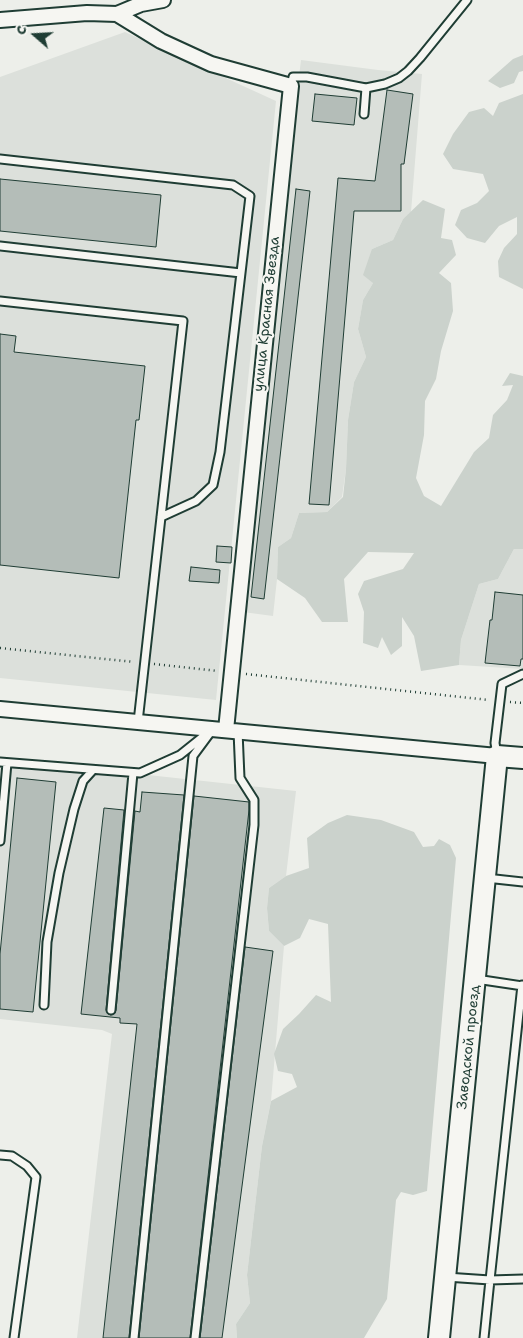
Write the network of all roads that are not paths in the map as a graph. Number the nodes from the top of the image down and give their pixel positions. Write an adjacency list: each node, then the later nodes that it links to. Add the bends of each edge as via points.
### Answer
1 (159, 0): 3 (street)
2 (466, 0): 6 (lane, via 404,74 386,84)
3 (117, 14): 4 (street, via 87,13); 5 (street, via 161,41 211,64)
4 (0, 20)
5 (291, 86): 6 (lane, via 293,77 308,77); 16 (street, улица Красная Звезда)
6 (366, 88): 7 (lane)
7 (364, 114)
8 (0, 159): 10 (lane, via 233,184 250,196)
9 (0, 246): 10 (lane)
10 (241, 274): 12 (lane, via 214,485 196,500)
11 (0, 301): 12 (lane, via 183,321)
12 (161, 518): 15 (lane)
13 (523, 674): 17 (lane, via 502,684)
14 (0, 709): 15 (street)
15 (138, 722): 16 (street)
16 (226, 730): 17 (street); 21 (lane, via 180,755 140,773); 34 (lane, via 194,756); 35 (lane, via 240,778 254,800 254,824)
17 (497, 756): 18 (main road); 23 (main road, Заводской проезд)
18 (523, 758)
19 (3, 762): 20 (lane); 22 (lane)
20 (93, 770): 21 (lane); 27 (lane, via 83,781 59,873 47,942)
21 (133, 773): 28 (lane)
22 (0, 841)
23 (486, 878): 24 (lane); 25 (main road, Заводской проезд)
24 (523, 882)
25 (476, 979): 26 (lane); 30 (main road, Заводской проезд)
26 (522, 986): 31 (lane)
27 (44, 1005)
28 (111, 1010)
29 (0, 1155): 33 (lane, via 12,1156 36,1177)
30 (446, 1277): 31 (lane); 36 (main road, Заводской проезд)
31 (490, 1280): 32 (lane); 37 (lane)
32 (522, 1280)
33 (14, 1338)
34 (134, 1338)
35 (195, 1338)
36 (439, 1338)
37 (484, 1338)

